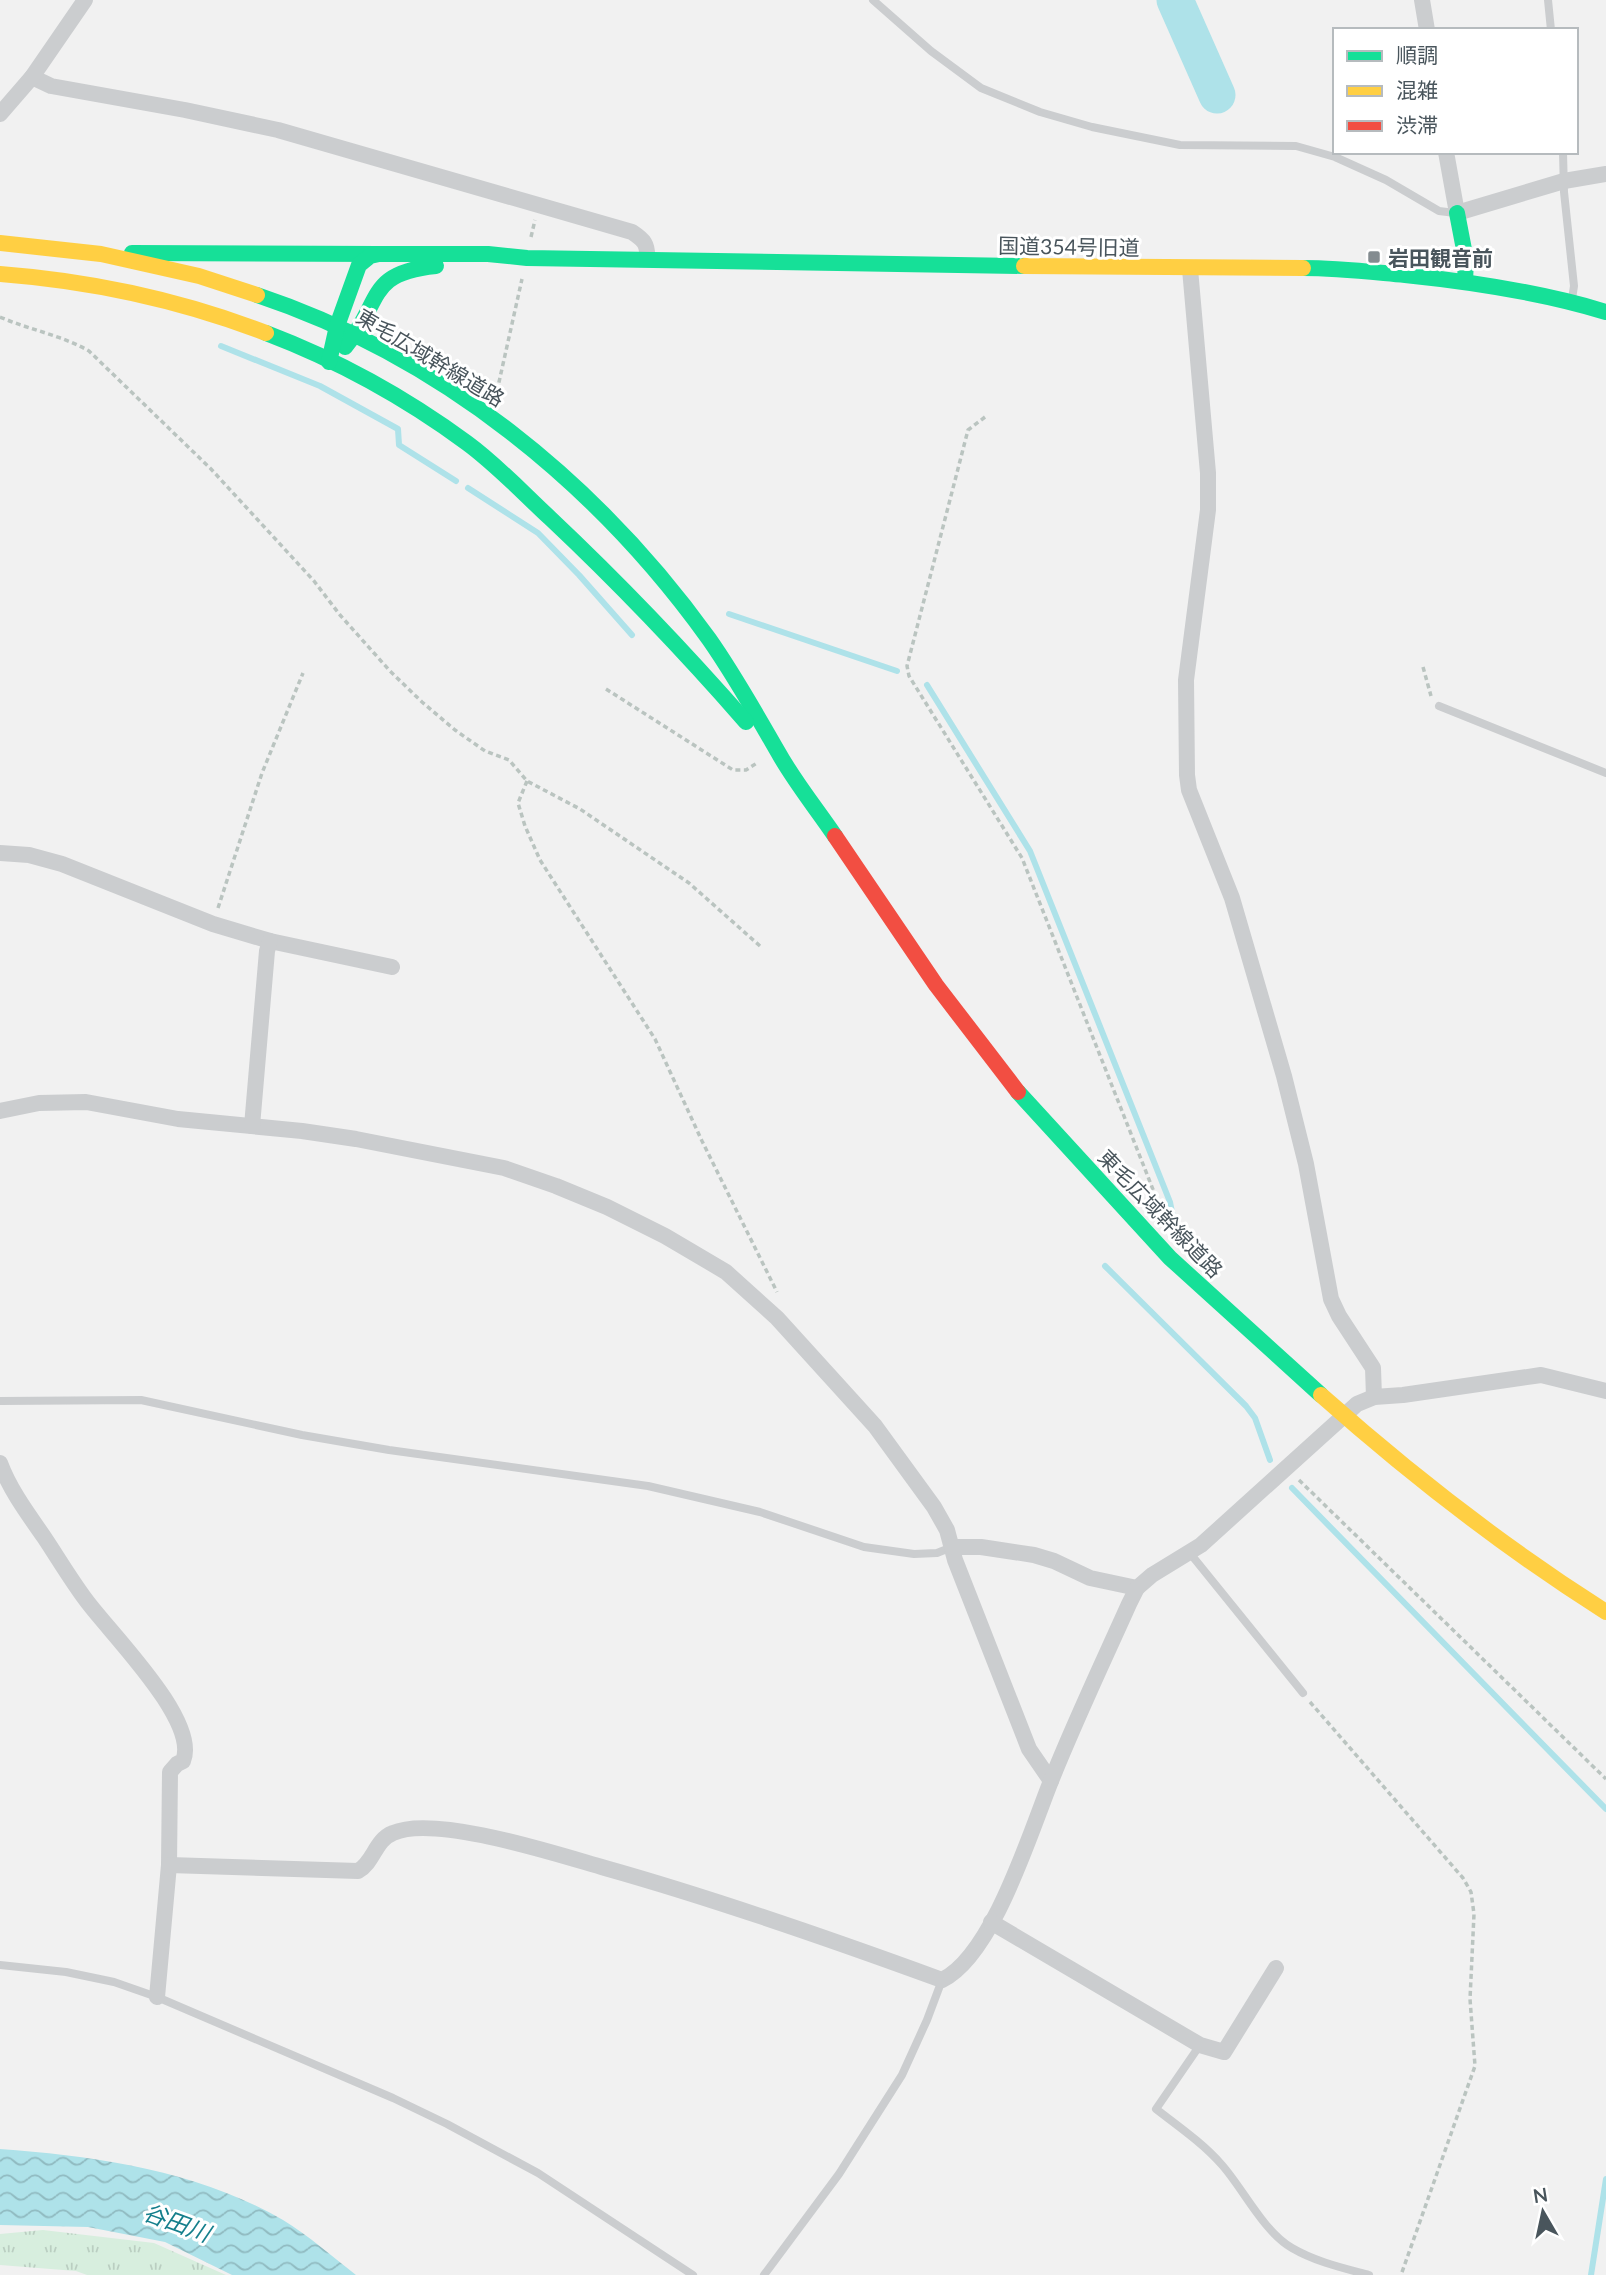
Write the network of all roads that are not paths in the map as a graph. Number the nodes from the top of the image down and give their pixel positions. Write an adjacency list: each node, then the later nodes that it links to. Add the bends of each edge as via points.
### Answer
1 (85, 0): 7 (street)
2 (873, 0): 13 (lane, via 981,88 1040,113 1180,145 1296,146 1335,157 1387,180 1439,211)
3 (1422, 0): 5 (street)
4 (1548, 0): 6 (lane)
5 (1427, 28)
6 (1551, 28)
7 (32, 77): 8 (street); 18 (street, via 51,86 278,131 632,232 645,240)
8 (0, 114)
9 (1446, 154): 13 (street)
10 (1563, 154): 12 (lane)
11 (1606, 174): 12 (street)
12 (1564, 181): 13 (street); 22 (lane)
13 (1457, 214): 21 (main road)
14 (0, 243): 15 (main road, 東毛広域幹線道路)
15 (101, 253): 16 (main road, 国道354号旧道); 24 (main road, 東毛広域幹線道路, via 260,294)
16 (379, 254): 17 (main road, 国道354号旧道); 24 (main road, via 359,265)
17 (527, 258): 18 (main road, 国道354号旧道); 25 (main road, 国道354号旧道, via 402,271 387,278 377,290)
18 (647, 259): 19 (main road, 国道354号旧道)
19 (1190, 269): 21 (main road, 国道354号旧道, via 1336,268); 36 (street, via 1209,473 1186,680 1189,790 1232,898 1284,1076 1331,1299 1373,1368)
20 (0, 274): 26 (main road, 東毛広域幹線道路, via 80,282 152,296 221,317)
21 (1465, 281): 22 (main road, 国道354号旧道)
22 (1572, 301): 23 (main road, 国道354号旧道)
23 (1606, 312)
24 (337, 326): 25 (main road, 東毛広域幹線道路); 26 (main road)
25 (357, 335): 26 (main road, 国道354号旧道); 28 (main road, 東毛広域幹線道路, via 492,416 599,507 719,651)
26 (329, 362): 28 (main road, 東毛広域幹線道路, via 397,398 480,453 641,604)
27 (1439, 706): 29 (lane)
28 (779, 754): 38 (main road, 東毛広域幹線道路, via 936,985 1011,1084 1170,1258)
29 (1606, 773)
30 (0, 853): 31 (street, via 62,863 213,925)
31 (270, 941): 32 (street); 34 (street)
32 (392, 967)
33 (0, 1111): 34 (street, via 39,1103 86,1102 178,1119)
34 (251, 1126): 40 (street, via 356,1139 504,1168 607,1207 698,1254 726,1272 777,1318 875,1426 934,1507)
35 (1606, 1391): 36 (street, via 1541,1375)
36 (1374, 1397): 38 (street)
37 (0, 1401): 40 (lane, via 141,1400 389,1450 648,1486 760,1512 877,1549 914,1554)
38 (1343, 1415): 41 (street); 43 (main road, 東毛広域幹線道路, via 1538,1569)
39 (0, 1463): 46 (street, via 24,1509 87,1601 180,1724 187,1753 170,1772)
40 (952, 1547): 42 (street, via 1034,1555 1090,1578); 45 (street, via 1029,1749)
41 (1189, 1552): 42 (street); 44 (lane)
42 (1137, 1588): 45 (street)
43 (1606, 1612)
44 (1303, 1693)
45 (1051, 1781): 47 (street)
46 (169, 1865): 50 (street, via 358,1871 393,1832 447,1830 541,1849 677,1887); 51 (street)
47 (991, 1922): 50 (street, via 964,1963); 52 (street)
48 (0, 1965): 51 (lane, via 66,1972)
49 (1276, 1968): 52 (street, via 1224,2052)
50 (942, 1980): 54 (lane, via 902,2075 839,2174)
51 (157, 1997): 53 (lane, via 447,2124 538,2173)
52 (1200, 2045): 55 (lane, via 1156,2109 1222,2164 1291,2248)
53 (693, 2275)
54 (764, 2275)
55 (1369, 2275)

